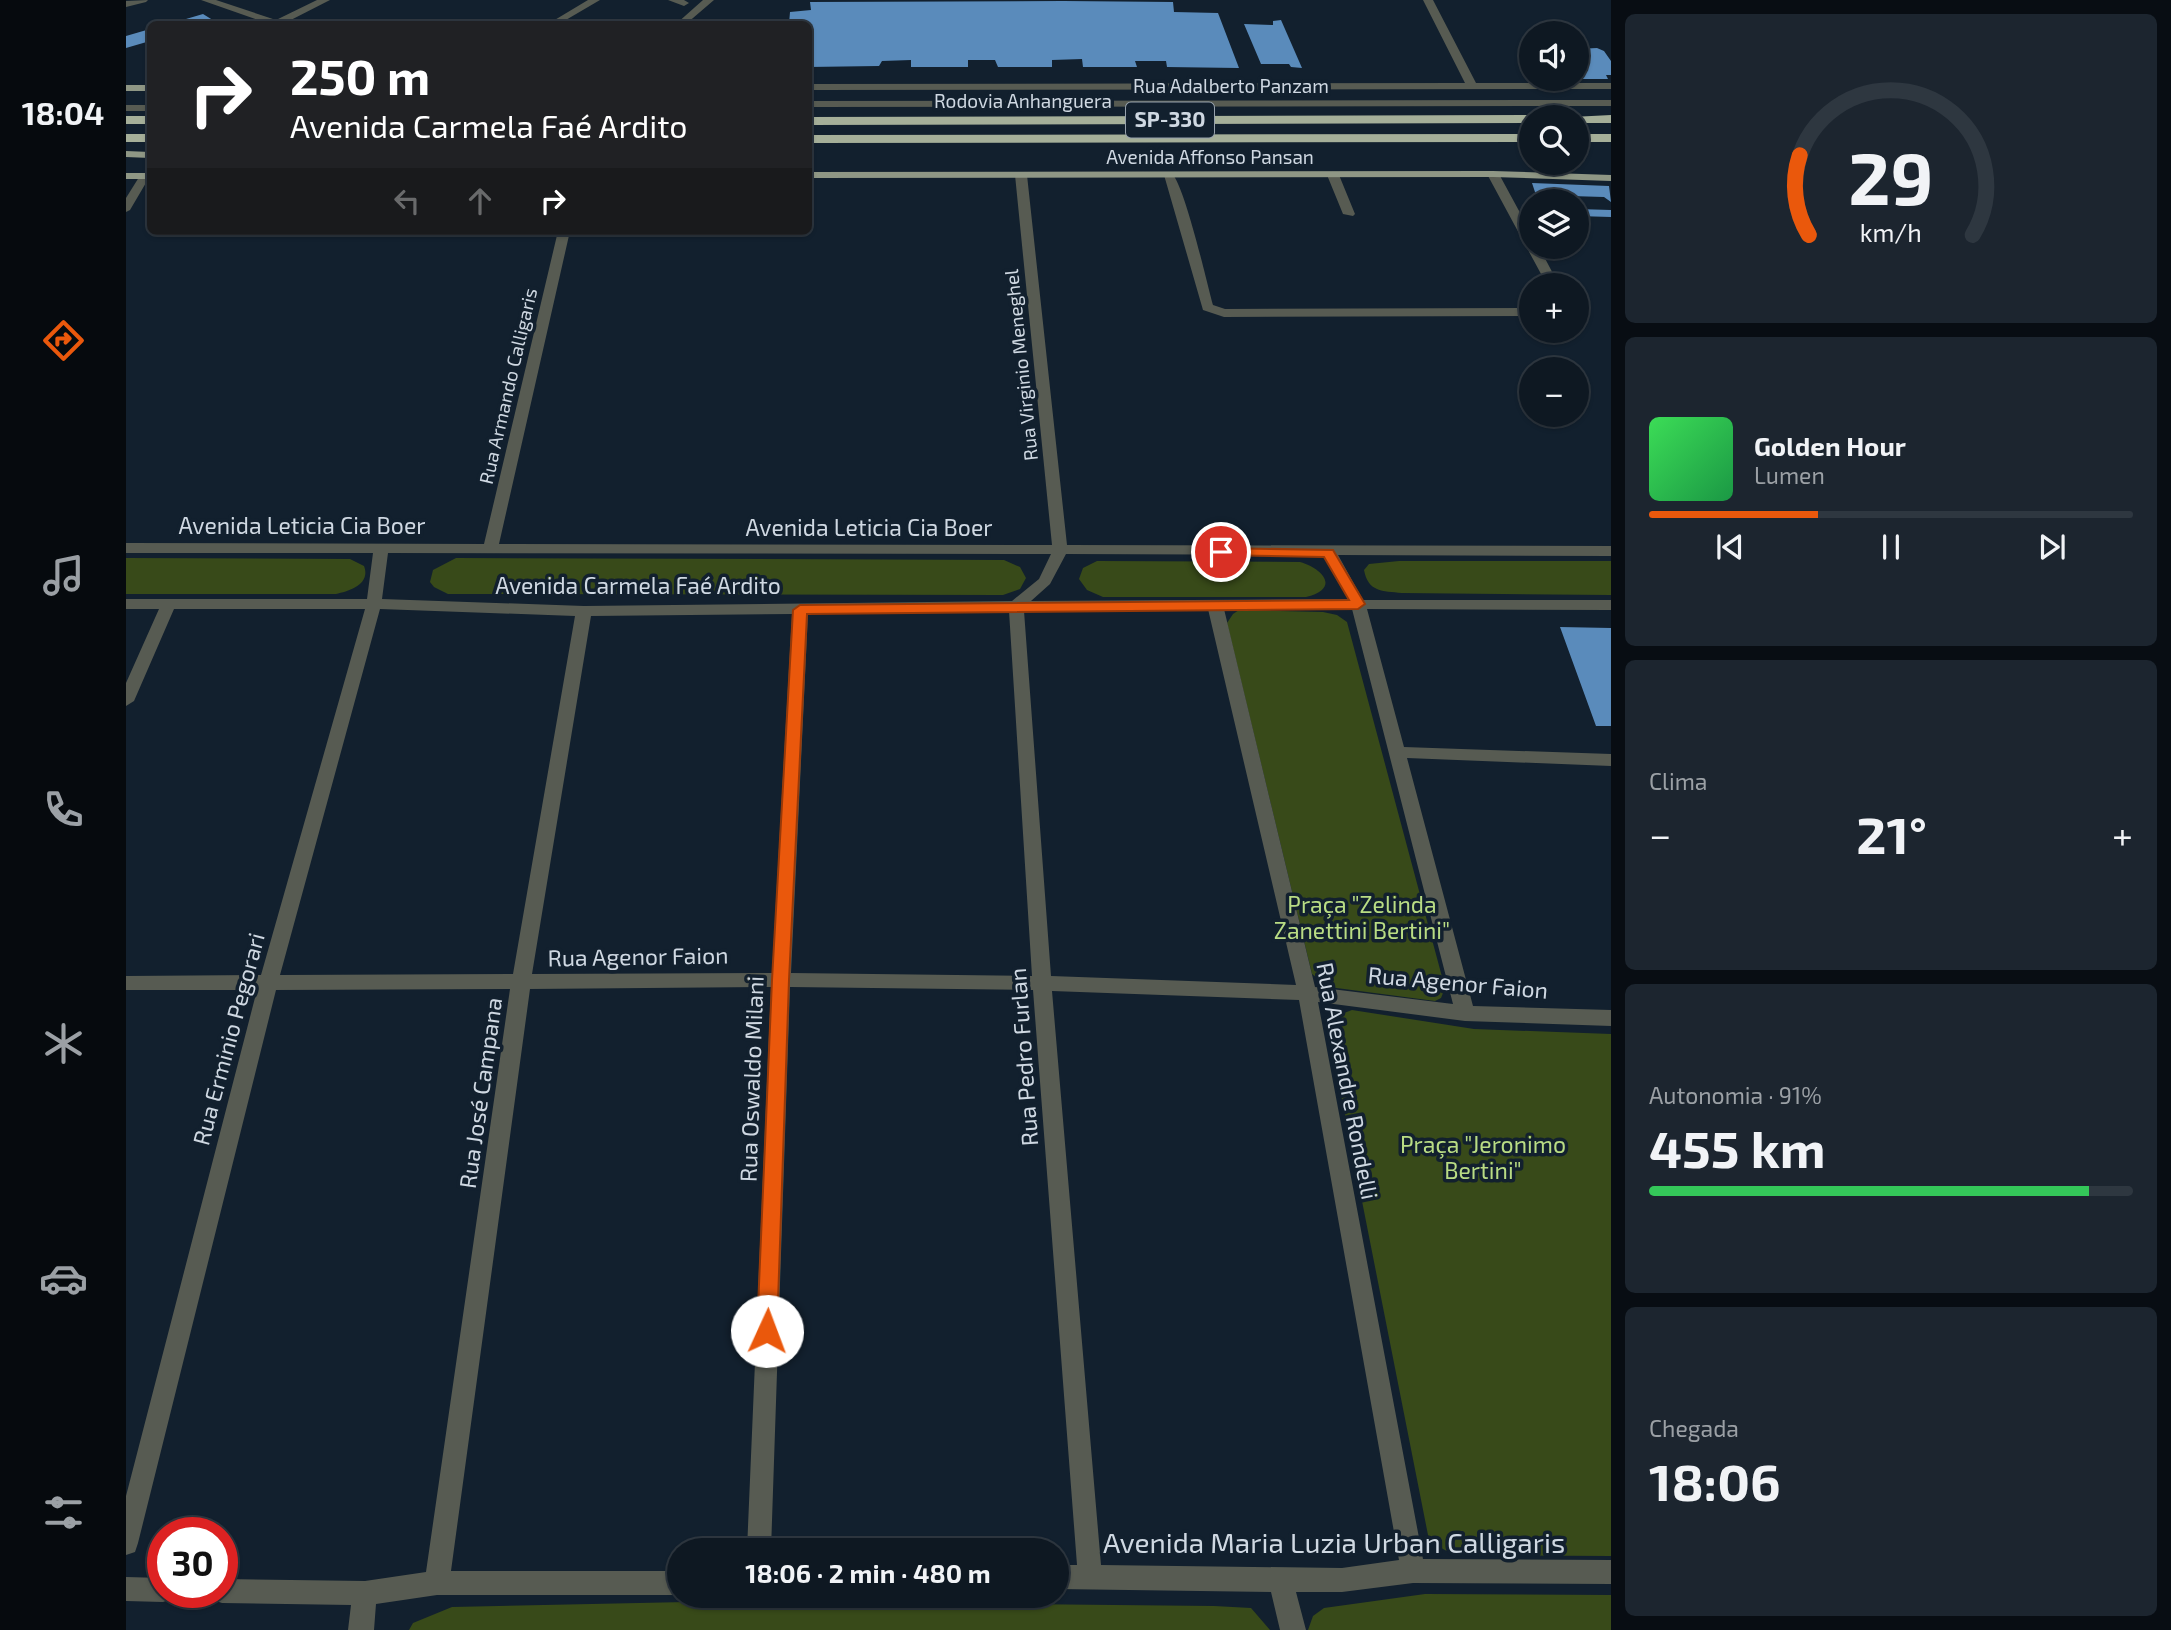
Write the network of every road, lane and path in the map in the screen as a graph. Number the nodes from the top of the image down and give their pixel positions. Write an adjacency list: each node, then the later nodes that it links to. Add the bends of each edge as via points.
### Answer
1 (143, 0): 7 (street)
2 (206, 0): 8 (street)
3 (325, 0): 9 (street)
4 (595, 0): 10 (street)
5 (709, 0): 11 (street)
6 (1428, 0): 12 (street)
7 (126, 4)
8 (268, 21)
9 (283, 21)
10 (558, 21)
11 (684, 21)
12 (1472, 86): 13 (street); 14 (street)
13 (1611, 86)
14 (812, 87)
15 (126, 88): 16 (main road)
16 (147, 88)
17 (1611, 103): 18 (street, Rua Adalberto Panzam)
18 (812, 104)
19 (126, 108): 20 (street)
20 (147, 108)
21 (1519, 119): 26 (highway, Rodovia Anhanguera / SP-330)
22 (1589, 119): 23 (highway)
23 (1611, 119)
24 (126, 120): 25 (highway)
25 (147, 120)
26 (812, 121)
27 (126, 138): 28 (highway)
28 (147, 138)
29 (1519, 138): 31 (highway, Rodovia Anhanguera / SP-330)
30 (1589, 138): 32 (highway)
31 (812, 139)
32 (1611, 140)
33 (126, 154): 34 (main road)
34 (147, 155)
35 (1493, 174): 39 (main road, Avenida Affonso Pansan); 43 (main road, Avenida Affonso Pansan); 46 (street)
36 (147, 175): 40 (main road)
37 (1021, 175): 38 (main road, Avenida Affonso Pansan); 41 (main road, Avenida Affonso Pansan); 52 (street, Rua Virginio Meneghel)
38 (1170, 175): 39 (main road, Avenida Affonso Pansan); 48 (street, via 1207,307 1212,311)
39 (1333, 175): 45 (street)
40 (126, 176)
41 (812, 176)
42 (147, 178): 44 (street)
43 (1611, 178)
44 (126, 208)
45 (1349, 214)
46 (1519, 222)
47 (563, 235): 51 (street, Rua Armando Calligaris)
48 (1519, 312)
49 (126, 548): 50 (street, Avenida Leticia Cia Boer)
50 (381, 549): 51 (street, Avenida Leticia Cia Boer); 57 (street, Rua Erminio Pegorari)
51 (490, 550): 52 (street, Avenida Leticia Cia Boer)
52 (1060, 551): 54 (street, Avenida Leticia Cia Boer); 61 (street, via 1045,581)
53 (1611, 551): 54 (street, Avenida Leticia Cia Boer)
54 (1329, 552): 59 (street)
55 (169, 603): 56 (street, Avenida Carmela Faé Ardito); 57 (street, Avenida Carmela Faé Ardito); 64 (street)
56 (126, 604)
57 (374, 604): 63 (street, Avenida Carmela Faé Ardito); 68 (street, Rua Erminio Pegorari)
58 (1215, 604): 59 (street, Avenida Carmela Faé Ardito); 61 (street, Avenida Carmela Faé Ardito); 72 (street, Rua Alexandre Rondelli)
59 (1358, 604): 60 (street, Avenida Carmela Faé Ardito); 65 (street)
60 (1611, 604)
61 (1016, 606): 62 (street, Avenida Carmela Faé Ardito); 71 (street, Rua Pedro Furlan)
62 (800, 610): 63 (street, Avenida Carmela Faé Ardito); 67 (street, Rua Oswaldo Milani)
63 (584, 611): 69 (street, Rua José Campana)
64 (126, 701)
65 (1396, 752): 66 (street); 73 (street)
66 (1611, 760)
67 (780, 980): 69 (street, Rua Agenor Faion); 71 (street, Rua Agenor Faion); 75 (street, Rua Oswaldo Milani)
68 (268, 981): 69 (street, Rua Agenor Faion); 70 (street, Rua Agenor Faion); 76 (street, Rua Erminio Pegorari)
69 (521, 982): 82 (street, Rua José Campana)
70 (126, 983)
71 (1042, 983): 72 (street, Rua Agenor Faion); 79 (street, Rua Pedro Furlan)
72 (1307, 993): 73 (street, Rua Agenor Faion); 77 (street, Rua Alexandre Rondelli)
73 (1465, 1013): 74 (street, Rua Agenor Faion)
74 (1611, 1018)
75 (759, 1538)
76 (126, 1543)
77 (1413, 1571): 78 (street, Avenida Maria Luzia Urban Calligaris); 81 (street, Avenida Maria Luzia Urban Calligaris, via 1342,1580)
78 (1611, 1573)
79 (1090, 1576): 80 (street, Avenida Maria Luzia Urban Calligaris); 81 (street, Avenida Maria Luzia Urban Calligaris)
80 (1069, 1577)
81 (1280, 1579): 89 (street)
82 (437, 1583): 83 (street); 87 (street)
83 (667, 1583)
84 (126, 1589): 85 (street)
85 (147, 1590)
86 (238, 1591): 87 (street)
87 (365, 1592): 88 (street)
88 (361, 1630)
89 (1293, 1630)

